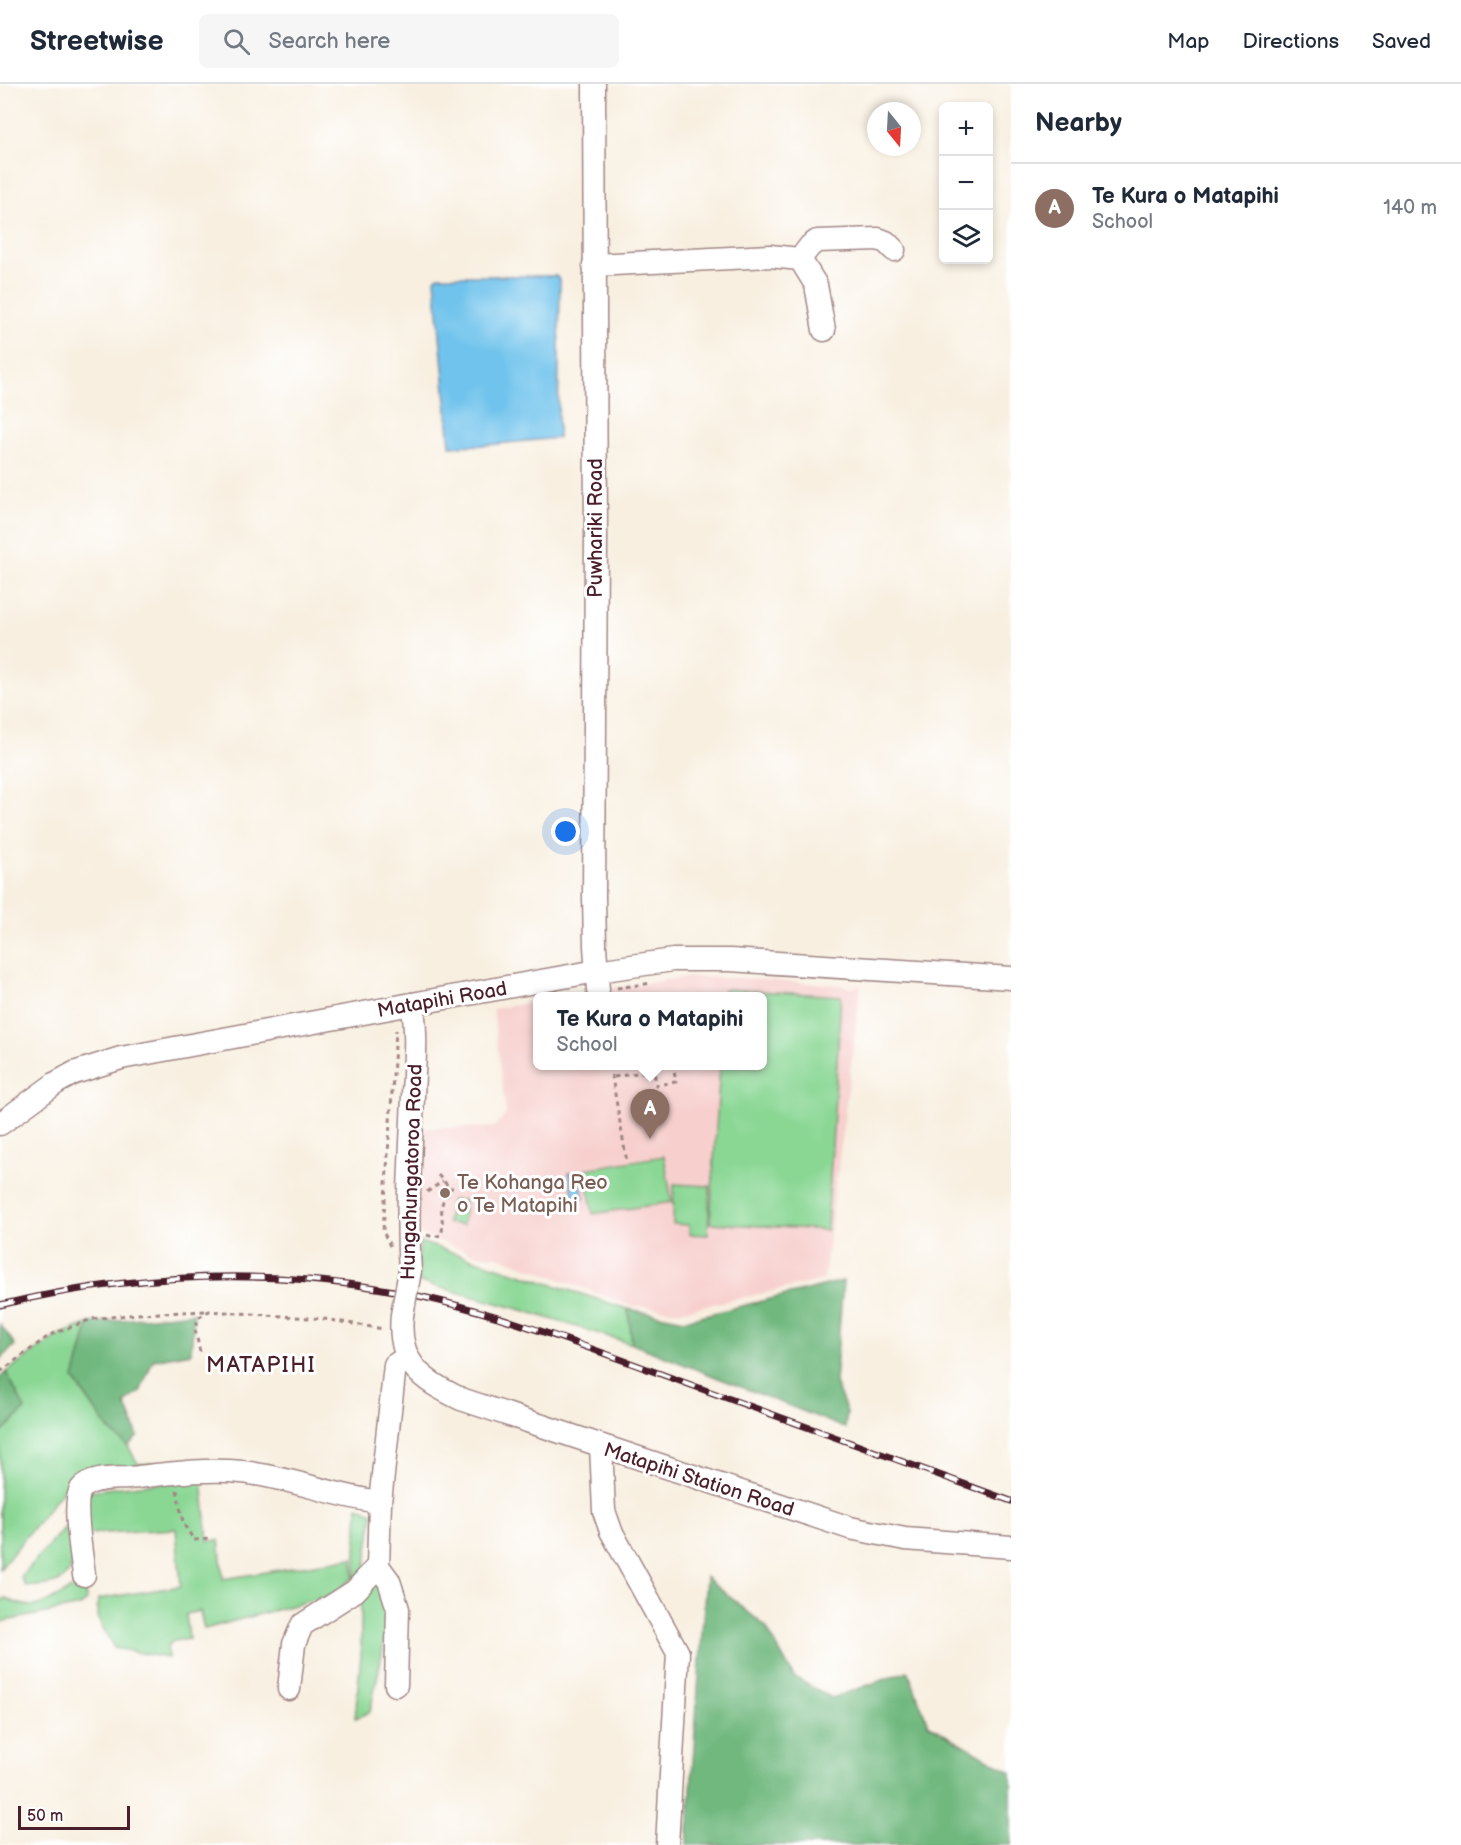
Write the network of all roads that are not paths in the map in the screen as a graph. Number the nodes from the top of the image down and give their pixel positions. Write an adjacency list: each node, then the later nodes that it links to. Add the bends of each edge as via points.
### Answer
1 (594, 84): 4 (street, Puwhariki Road)
2 (894, 250): 3 (street, via 878,239 817,241)
3 (800, 259): 4 (street, via 770,256); 5 (street, via 816,285)
4 (594, 265): 7 (street, Puwhariki Road, via 594,897)
5 (824, 330)
6 (1011, 978): 7 (street, Matapihi Road, via 705,968 673,960)
7 (598, 981): 8 (street, Matapihi Road)
8 (412, 1004): 9 (street, Matapihi Road, via 96,1065 56,1083); 10 (street, Hungahungatoroa Road, bridge, via 415,1054 408,1191 410,1271 401,1325)
9 (0, 1124)
10 (407, 1357): 11 (street, Matapihi Station Road, via 423,1376 461,1399); 12 (street, via 394,1365)
11 (601, 1446): 13 (street, Matapihi Station Road, via 850,1528 905,1539); 18 (street, via 604,1511 611,1532 678,1653)
12 (380, 1502): 14 (street); 15 (street, via 243,1472 174,1473 94,1481 82,1489 77,1501)
13 (1011, 1548)
14 (378, 1566): 16 (street, via 389,1581 398,1609); 17 (street, via 355,1591 302,1625 294,1644)
15 (84, 1575)
16 (396, 1685)
17 (289, 1689)
18 (667, 1845)

